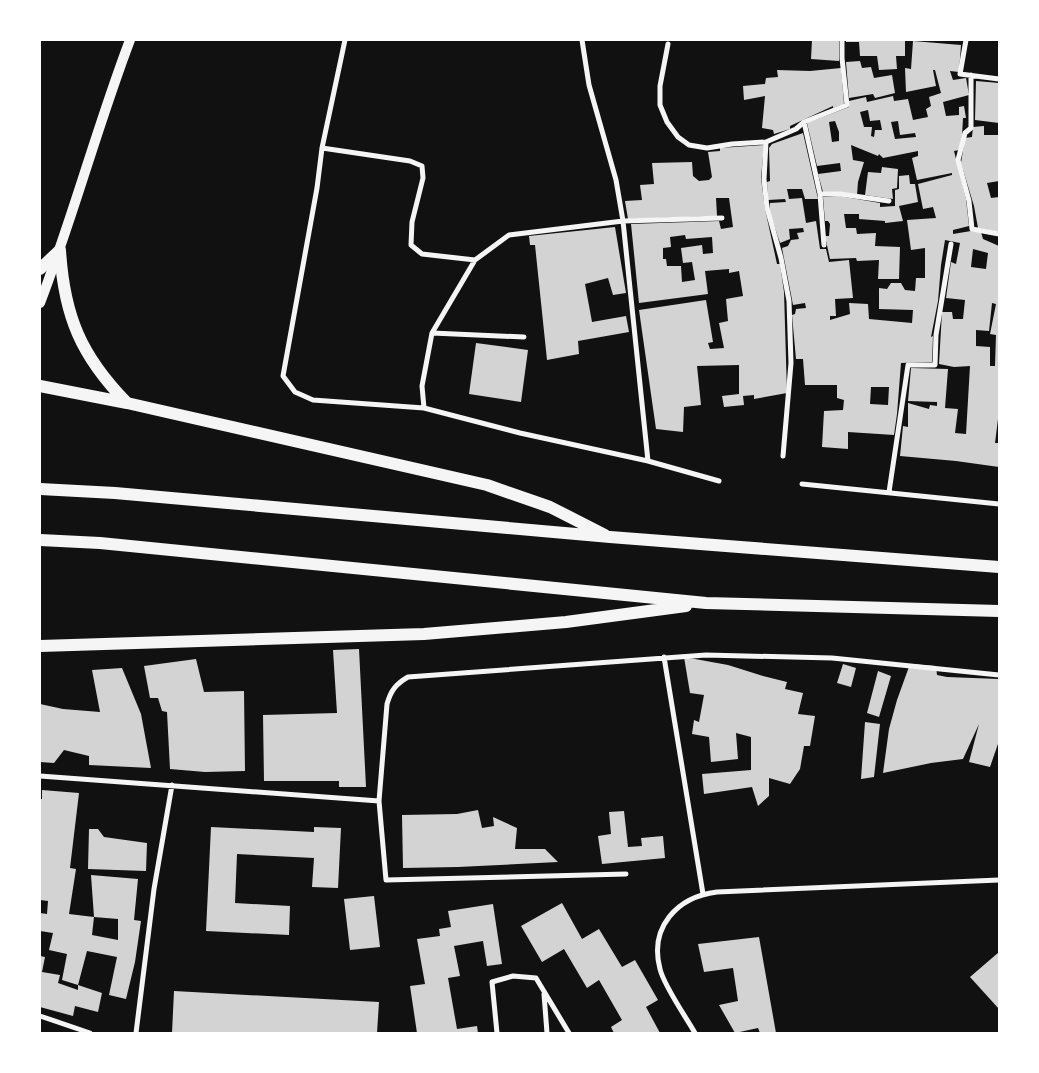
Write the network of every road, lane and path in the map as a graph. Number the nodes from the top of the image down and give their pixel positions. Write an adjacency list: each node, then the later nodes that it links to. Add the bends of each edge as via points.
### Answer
1 (130, 40): 19 (main road, via 107,100)
2 (345, 40): 11 (street)
3 (582, 40): 15 (street, via 589,85 616,180)
4 (842, 40): 9 (street, via 847,105)
5 (966, 40): 7 (street, via 960,74)
6 (668, 44): 10 (street, via 660,105 678,138 689,145 707,148)
7 (971, 75): 8 (street); 16 (street, via 971,128 965,133 958,160 969,201 972,229)
8 (999, 79)
9 (804, 122): 10 (street); 12 (street)
10 (766, 142): 28 (street, via 764,179 767,208 781,258 789,310 791,364)
11 (322, 148): 20 (street, via 410,161 422,166 423,178 412,222 412,245 422,254); 27 (street, via 283,376 295,392 313,400)
12 (820, 194): 13 (street); 18 (street)
13 (889, 201)
14 (722, 218): 15 (street)
15 (623, 221): 20 (street, via 508,235); 29 (street)
16 (999, 234)
17 (951, 244): 33 (street, via 936,335 935,365 908,365)
18 (824, 245)
19 (60, 250): 21 (main road); 22 (main road); 26 (main road, via 67,307 77,334 90,359)
20 (475, 260): 23 (street)
21 (40, 269)
22 (40, 303)
23 (432, 333): 24 (street); 27 (street, via 422,386)
24 (524, 337)
25 (40, 386): 26 (main road)
26 (127, 403): 35 (main road, via 486,485 550,507)
27 (424, 408): 29 (street)
28 (783, 456)
29 (648, 461): 30 (street)
30 (719, 481)
31 (802, 484): 33 (street)
32 (40, 489): 35 (main road)
33 (890, 492): 34 (street)
34 (999, 504)
35 (610, 537): 37 (main road)
36 (40, 540): 38 (main road, via 100,543)
37 (999, 568)
38 (706, 603): 39 (main road); 40 (main road, via 566,622 424,634)
39 (999, 611)
40 (43, 647)
41 (664, 657): 42 (street, via 832,658); 45 (street, via 408,677 390,692 387,704); 48 (street)
42 (999, 675)
43 (40, 776): 44 (street)
44 (172, 785): 45 (street); 53 (street, via 154,889)
45 (379, 801): 46 (street, via 386,880)
46 (626, 874)
47 (999, 880): 48 (street)
48 (703, 894): 57 (street, via 685,902 670,915 661,932 657,952 660,971)
49 (544, 991): 54 (street, via 536,978 513,976 492,982); 55 (street); 56 (street)
50 (40, 1016): 51 (street)
51 (73, 1030): 52 (street)
52 (90, 1033)
53 (136, 1033)
54 (497, 1033)
55 (547, 1033)
56 (569, 1033)
57 (695, 1033)

